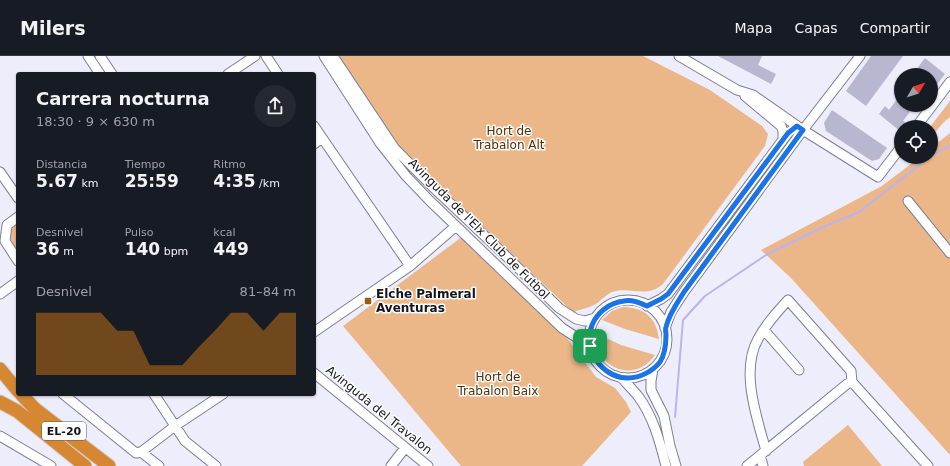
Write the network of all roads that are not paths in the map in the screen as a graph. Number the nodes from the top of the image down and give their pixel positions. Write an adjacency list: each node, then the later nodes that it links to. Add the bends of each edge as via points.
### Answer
1 (88, 56): 9 (street)
2 (100, 56): 10 (street)
3 (255, 56): 11 (street)
4 (266, 56): 12 (street)
5 (324, 56): 26 (street, Avinguda de l'Elx Club de Futbol, via 380,143 406,176)
6 (333, 56): 33 (street, Avinguda de l'Elx Club de Futbol, via 395,149 430,184 559,308 576,320)
7 (679, 56): 14 (street)
8 (860, 56): 16 (street)
9 (99, 72)
10 (111, 72)
11 (231, 72)
12 (277, 72)
13 (950, 82): 15 (street)
14 (737, 90): 16 (street, via 753,95); 19 (street, via 781,126)
15 (921, 120)
16 (800, 128): 19 (street, via 788,133); 21 (street, via 878,177); 34 (street, via 684,292 671,312)
17 (316, 129): 18 (street)
18 (322, 138): 20 (street); 29 (street)
19 (783, 139): 32 (street, via 668,294)
20 (316, 142)
21 (894, 156)
22 (0, 172): 23 (street)
23 (16, 195)
24 (908, 201): 27 (street)
25 (16, 218): 28 (street, via 7,225 5,242)
26 (456, 226): 29 (street); 37 (street, Avinguda de l'Elx Club de Futbol, via 562,328)
27 (950, 253)
28 (16, 258)
29 (410, 266): 36 (street)
30 (16, 282): 31 (street)
31 (0, 294)
32 (647, 306): 33 (street, via 625,300 612,304); 34 (street, via 662,321)
33 (596, 318): 37 (street, via 589,334)
34 (665, 328): 39 (street, via 666,347)
35 (764, 330): 40 (street); 43 (street, via 788,300 851,371); 54 (street, via 757,340 750,364 750,392)
36 (316, 331)
37 (590, 346): 42 (street, via 594,358 605,371)
38 (0, 368): 44 (highway)
39 (653, 369): 42 (street, via 639,376); 63 (street, via 651,390 664,416)
40 (799, 370)
41 (316, 375): 52 (street, Avinguda del Travalon)
42 (622, 378): 62 (street, via 646,408)
43 (850, 383): 54 (street); 66 (street)
44 (16, 388)
45 (23, 396): 57 (highway, EL-20, via 35,409)
46 (65, 396): 53 (street, via 136,453)
47 (155, 396): 50 (street)
48 (220, 396): 50 (street)
49 (0, 402): 56 (highway, EL-20, via 17,411)
50 (175, 426): 53 (street); 59 (street, via 185,441)
51 (0, 436): 55 (street)
52 (405, 448): 60 (street); 61 (street, Avinguda del Travalon)
53 (141, 452): 58 (street)
54 (763, 453): 64 (street); 65 (street)
55 (51, 466)
56 (85, 466)
57 (109, 466)
58 (159, 466)
59 (216, 466)
60 (391, 466)
61 (428, 466)
62 (666, 466)
63 (676, 466)
64 (747, 466)
65 (763, 466)
66 (928, 466)

